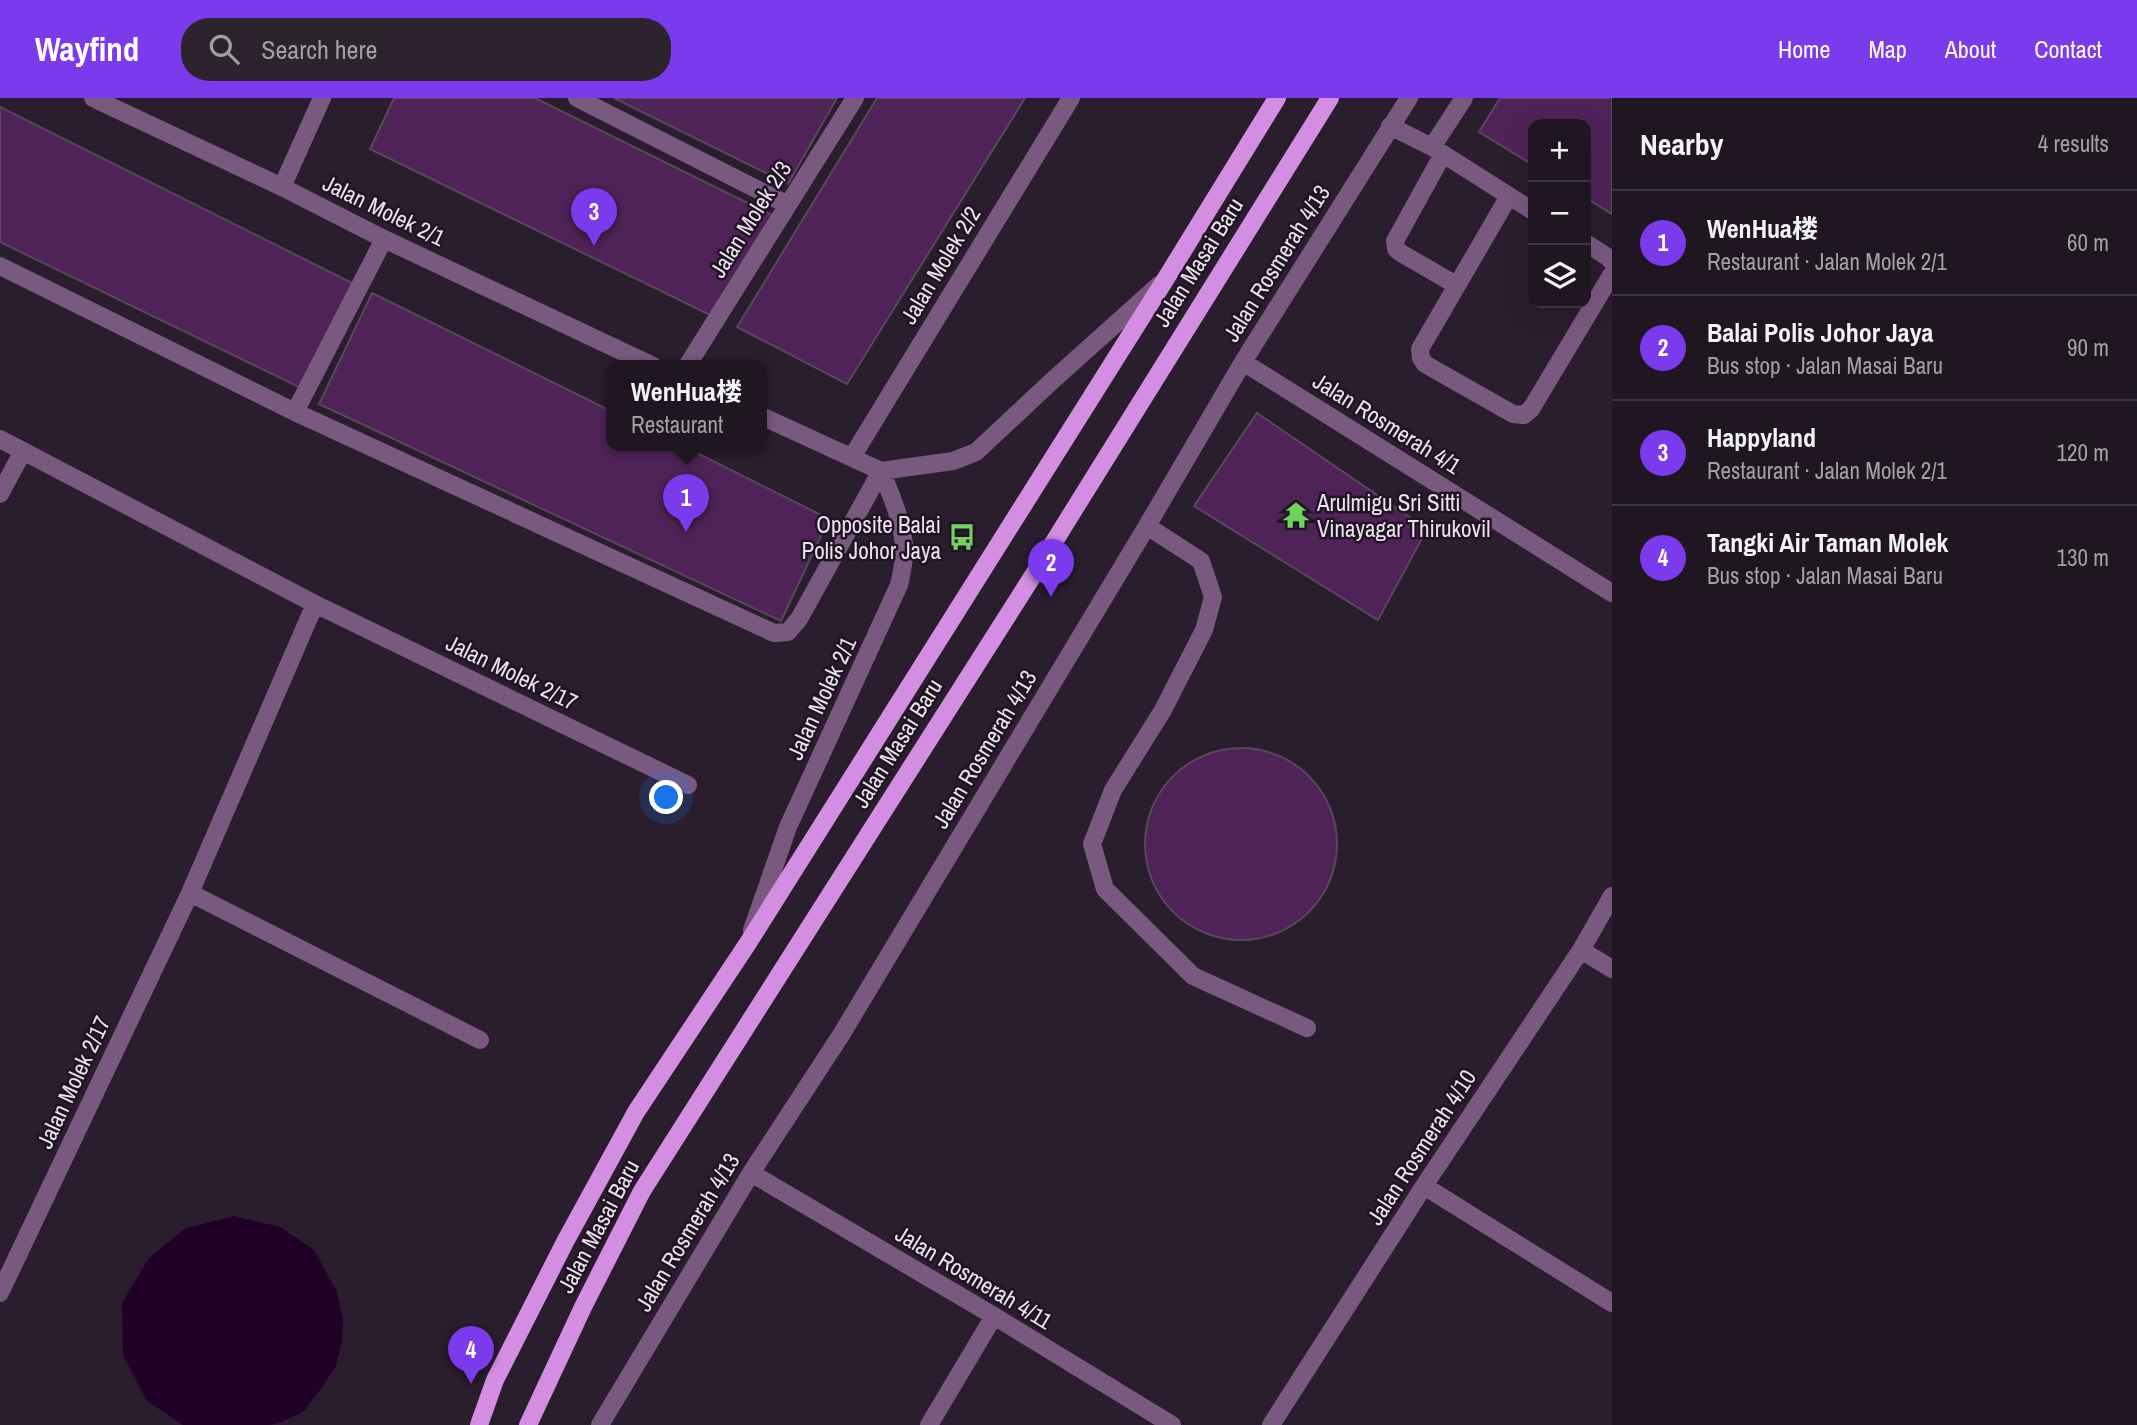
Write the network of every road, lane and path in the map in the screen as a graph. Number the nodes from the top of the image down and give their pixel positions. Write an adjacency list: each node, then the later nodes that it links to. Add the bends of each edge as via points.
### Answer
1 (93, 98): 12 (street, Jalan Molek 2/1)
2 (322, 98): 12 (street)
3 (577, 98): 14 (street)
4 (855, 98): 14 (street, Jalan Molek 2/3)
5 (1277, 98): 21 (main road, Jalan Masai Baru)
6 (1329, 98): 50 (main road, Jalan Masai Baru, via 642,1191)
7 (1409, 98): 10 (street, Jalan Rosmerah 4/13)
8 (1464, 98): 11 (street)
9 (1068, 99): 30 (street, Jalan Molek 2/2)
10 (1390, 126): 11 (street); 25 (street, Jalan Rosmerah 4/13)
11 (1437, 151): 13 (street); 22 (street, via 1395,241 1396,249)
12 (282, 187): 16 (street, Jalan Molek 2/1)
13 (1509, 196): 15 (street); 22 (street)
14 (788, 205): 24 (street, Jalan Molek 2/3)
15 (1528, 208)
16 (384, 239): 23 (street, Jalan Molek 2/1); 26 (street)
17 (1589, 245): 18 (street)
18 (1612, 262)
19 (0, 266): 26 (street)
20 (1612, 274): 22 (street, via 1524,415 1513,414 1420,358 1420,349)
21 (1165, 280): 31 (street, via 976,452 953,461); 39 (main road, Jalan Masai Baru)
22 (1456, 285)
23 (640, 360)
24 (691, 360)
25 (1243, 362): 33 (street, Jalan Rosmerah 4/13); 34 (street, Jalan Rosmerah 4/1)
26 (295, 412): 31 (street, via 774,633 788,632 799,619)
27 (767, 419): 30 (street)
28 (0, 439): 29 (street, Jalan Molek 2/17)
29 (23, 451): 32 (street); 35 (street, Jalan Molek 2/17)
30 (852, 457): 31 (street)
31 (881, 471): 39 (street, Jalan Molek 2/1, via 896,505 903,542 899,585 788,827)
32 (0, 494)
33 (1147, 526): 42 (street, via 1201,561 1213,597 1204,631 1114,790 1092,844 1105,890 1193,976); 44 (street, Jalan Rosmerah 4/13, via 841,1035)
34 (1610, 588)
35 (315, 604): 36 (street, Jalan Molek 2/17); 37 (street, Jalan Molek 2/17)
36 (688, 785)
37 (190, 893): 43 (street); 46 (street, Jalan Molek 2/17)
38 (1612, 896): 40 (street, Jalan Rosmerah 4/10)
39 (748, 943): 49 (main road, Jalan Masai Baru, via 636,1112 495,1380)
40 (1581, 950): 41 (street); 45 (street, Jalan Rosmerah 4/10)
41 (1612, 969)
42 (1307, 1028)
43 (480, 1040)
44 (751, 1173): 48 (street, Jalan Rosmerah 4/11); 51 (street, Jalan Rosmerah 4/13)
45 (1424, 1185): 47 (street); 54 (street, Jalan Rosmerah 4/10)
46 (0, 1293)
47 (1612, 1303)
48 (994, 1316): 52 (street); 53 (street, Jalan Rosmerah 4/11)
49 (479, 1425)
50 (528, 1425)
51 (600, 1425)
52 (929, 1425)
53 (1172, 1425)
54 (1271, 1425)

